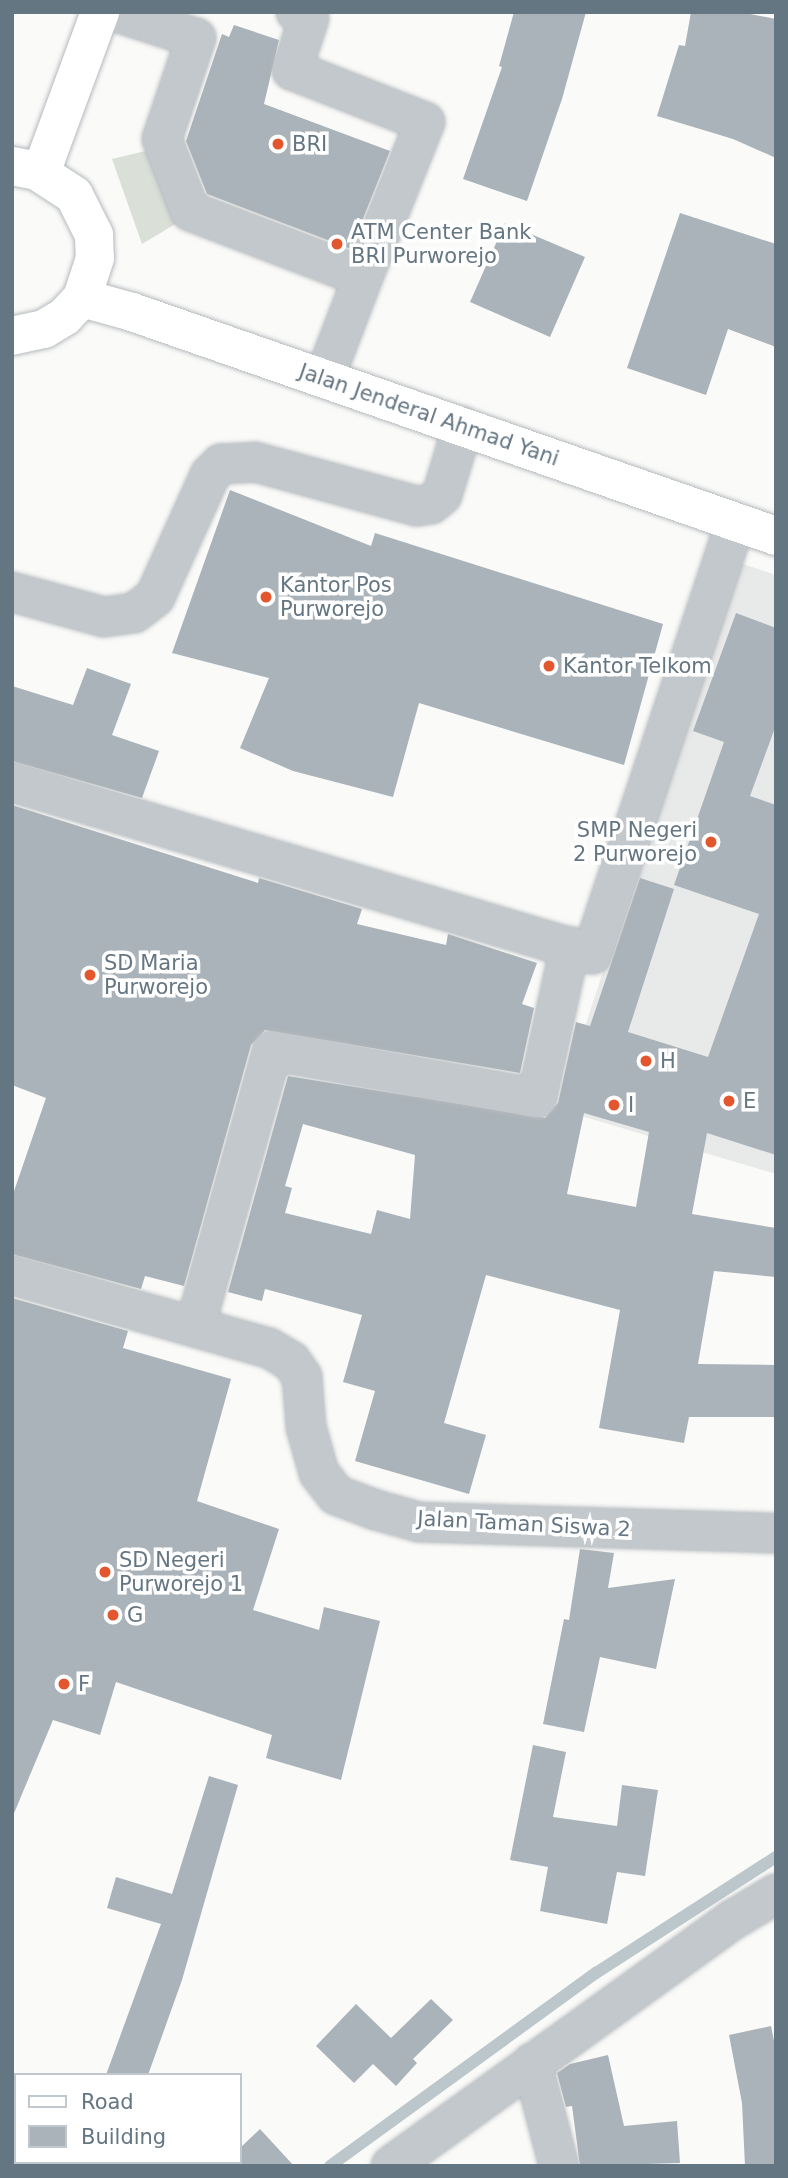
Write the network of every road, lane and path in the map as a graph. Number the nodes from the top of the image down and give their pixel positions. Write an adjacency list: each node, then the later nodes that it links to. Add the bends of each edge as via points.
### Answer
1 (100, 12): 5 (main road, via 46,159)
2 (116, 12): 4 (street)
3 (296, 12): 6 (street, via 309,18 292,70 425,122)
4 (200, 25): 6 (street, via 162,139 190,211)
5 (25, 168): 7 (main road, via 74,195 90,225 95,258)
6 (363, 277): 9 (street)
7 (82, 298): 8 (main road, via 44,329); 9 (main road, Jalan Jenderal Ahmad Yani)
8 (12, 336)
9 (324, 379): 10 (main road, Jalan Jenderal Ahmad Yani)
10 (463, 426): 11 (main road, Jalan Jenderal Ahmad Yani); 13 (street, via 442,495 431,504 417,506 255,463 221,464 210,475 155,597 134,613 104,617)
11 (736, 522): 12 (main road, Jalan Jenderal Ahmad Yani); 15 (street, via 592,954)
12 (776, 536)
13 (12, 592)
14 (12, 782): 15 (street)
15 (570, 947): 17 (street, via 537,1098 272,1051)
16 (12, 1275): 17 (street, Jalan Taman Siswa 2)
17 (195, 1327): 18 (street, Jalan Taman Siswa 2, via 269,1348 291,1361 302,1377 306,1427 319,1473 336,1495 376,1510 419,1522)
18 (776, 1533)
19 (776, 1894): 20 (street)
20 (532, 2063): 21 (street); 22 (street)
21 (391, 2166)
22 (559, 2166)

